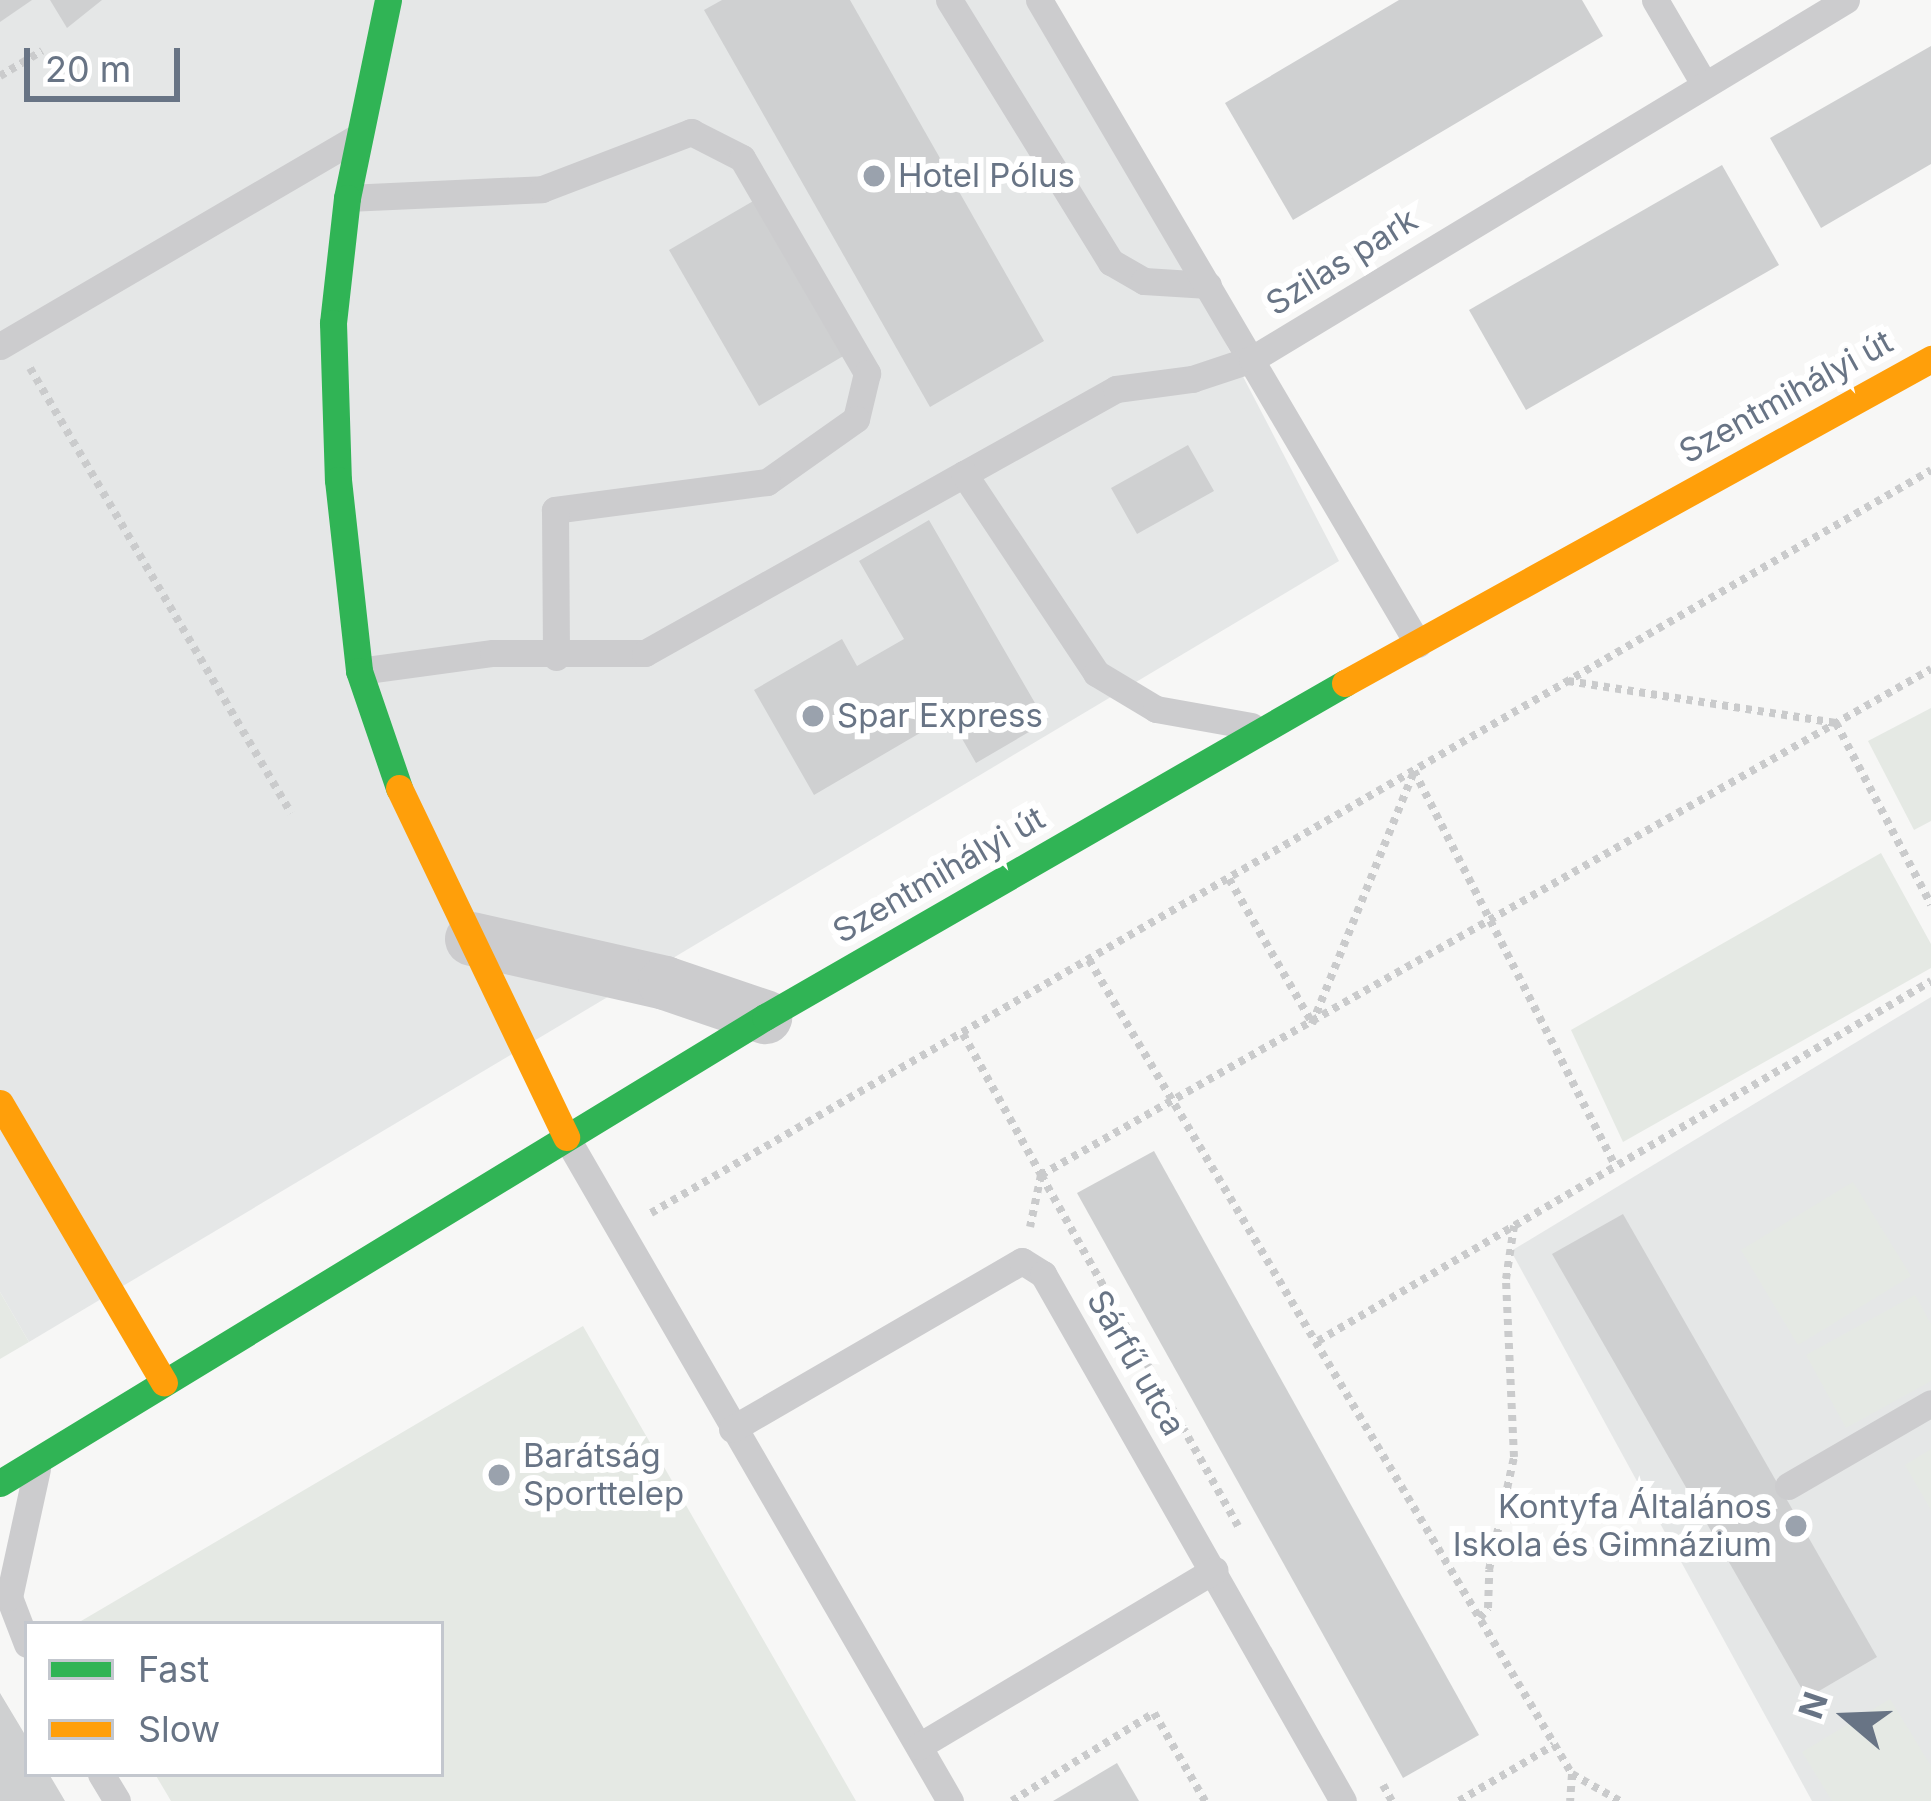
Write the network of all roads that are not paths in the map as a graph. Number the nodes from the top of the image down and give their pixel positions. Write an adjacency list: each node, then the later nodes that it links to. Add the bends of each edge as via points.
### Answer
1 (388, 0): 7 (main road)
2 (949, 0): 9 (lane, via 1112,262 1144,281)
3 (1039, 0): 9 (lane, Szilas park)
4 (1655, 0): 6 (lane)
5 (1846, 0): 6 (lane, Szilas park)
6 (1702, 82): 11 (lane, Szilas park)
7 (362, 134): 8 (main road); 10 (lane)
8 (347, 198): 15 (lane, via 482,195 572,181 691,132 742,158 867,373 868,392 835,440 767,482 555,510); 16 (main road, via 333,323 338,480)
9 (1208, 286): 11 (lane, Szilas park)
10 (7, 342)
11 (1252, 359): 13 (lane, via 1192,379 1116,389); 14 (lane)
12 (1931, 359): 14 (main road, Szentmihályi út)
13 (964, 474): 15 (lane, via 645,653); 17 (lane, via 1096,673 1156,709)
14 (1418, 644): 17 (main road, Szentmihályi út)
15 (556, 657): 16 (lane, via 493,652)
16 (359, 671): 18 (main road, via 394,777)
17 (1273, 730): 19 (main road, Szentmihályi út)
18 (472, 938): 19 (street, via 665,983); 21 (main road, via 515,1044)
19 (764, 1017): 21 (main road, Szentmihályi út)
20 (0, 1103): 22 (main road)
21 (566, 1137): 22 (main road, Szentmihályi út); 24 (lane)
22 (164, 1384): 25 (main road, Szentmihályi út)
23 (1931, 1402): 27 (lane)
24 (733, 1429): 28 (lane, Sárfű utca, via 1022,1261 1043,1274); 30 (lane)
25 (40, 1459): 26 (main road, Szentmihályi út); 29 (lane, via 9,1598)
26 (0, 1483)
27 (1788, 1486)
28 (1214, 1570): 30 (lane); 32 (lane, Sárfű utca)
29 (24, 1636)
30 (919, 1746): 31 (lane)
31 (950, 1801)
32 (1343, 1801)

